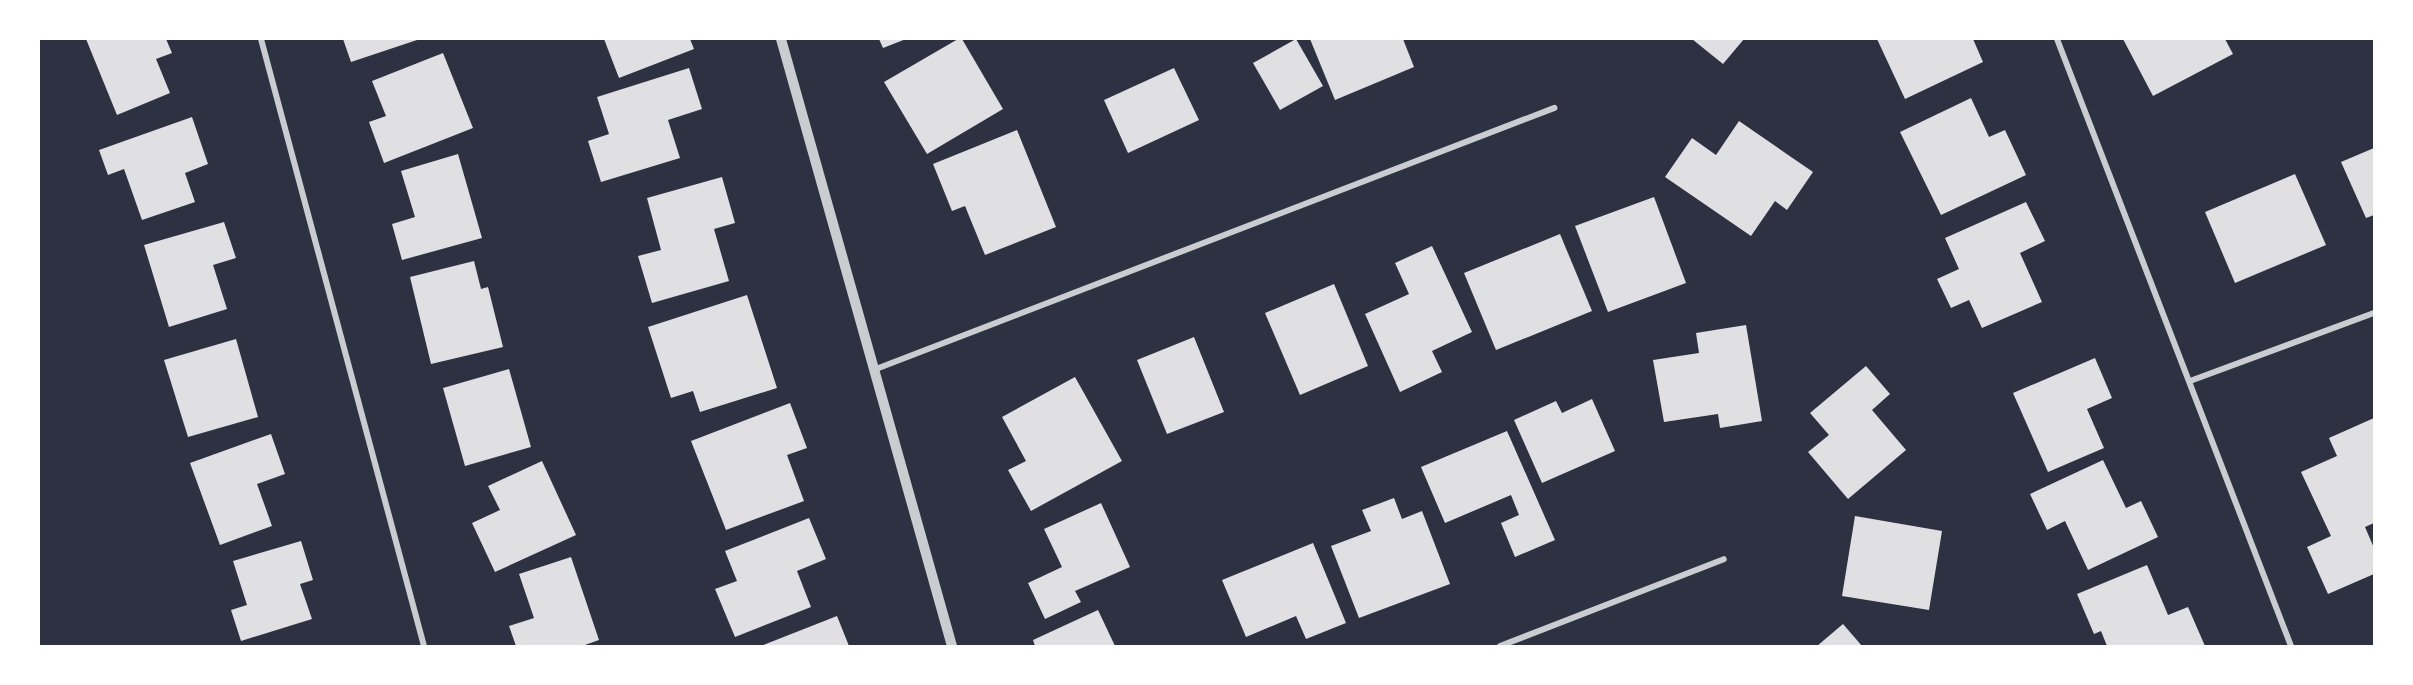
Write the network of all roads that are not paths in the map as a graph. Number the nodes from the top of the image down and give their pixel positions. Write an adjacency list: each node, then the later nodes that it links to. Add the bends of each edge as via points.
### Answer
1 (261, 39): 9 (street)
2 (781, 39): 6 (street)
3 (2057, 39): 7 (street)
4 (1554, 108): 6 (street)
5 (2374, 313): 7 (street)
6 (876, 369): 10 (street)
7 (2190, 381): 12 (street)
8 (1724, 559): 11 (street)
9 (424, 646)
10 (952, 646)
11 (1500, 646)
12 (2291, 646)

